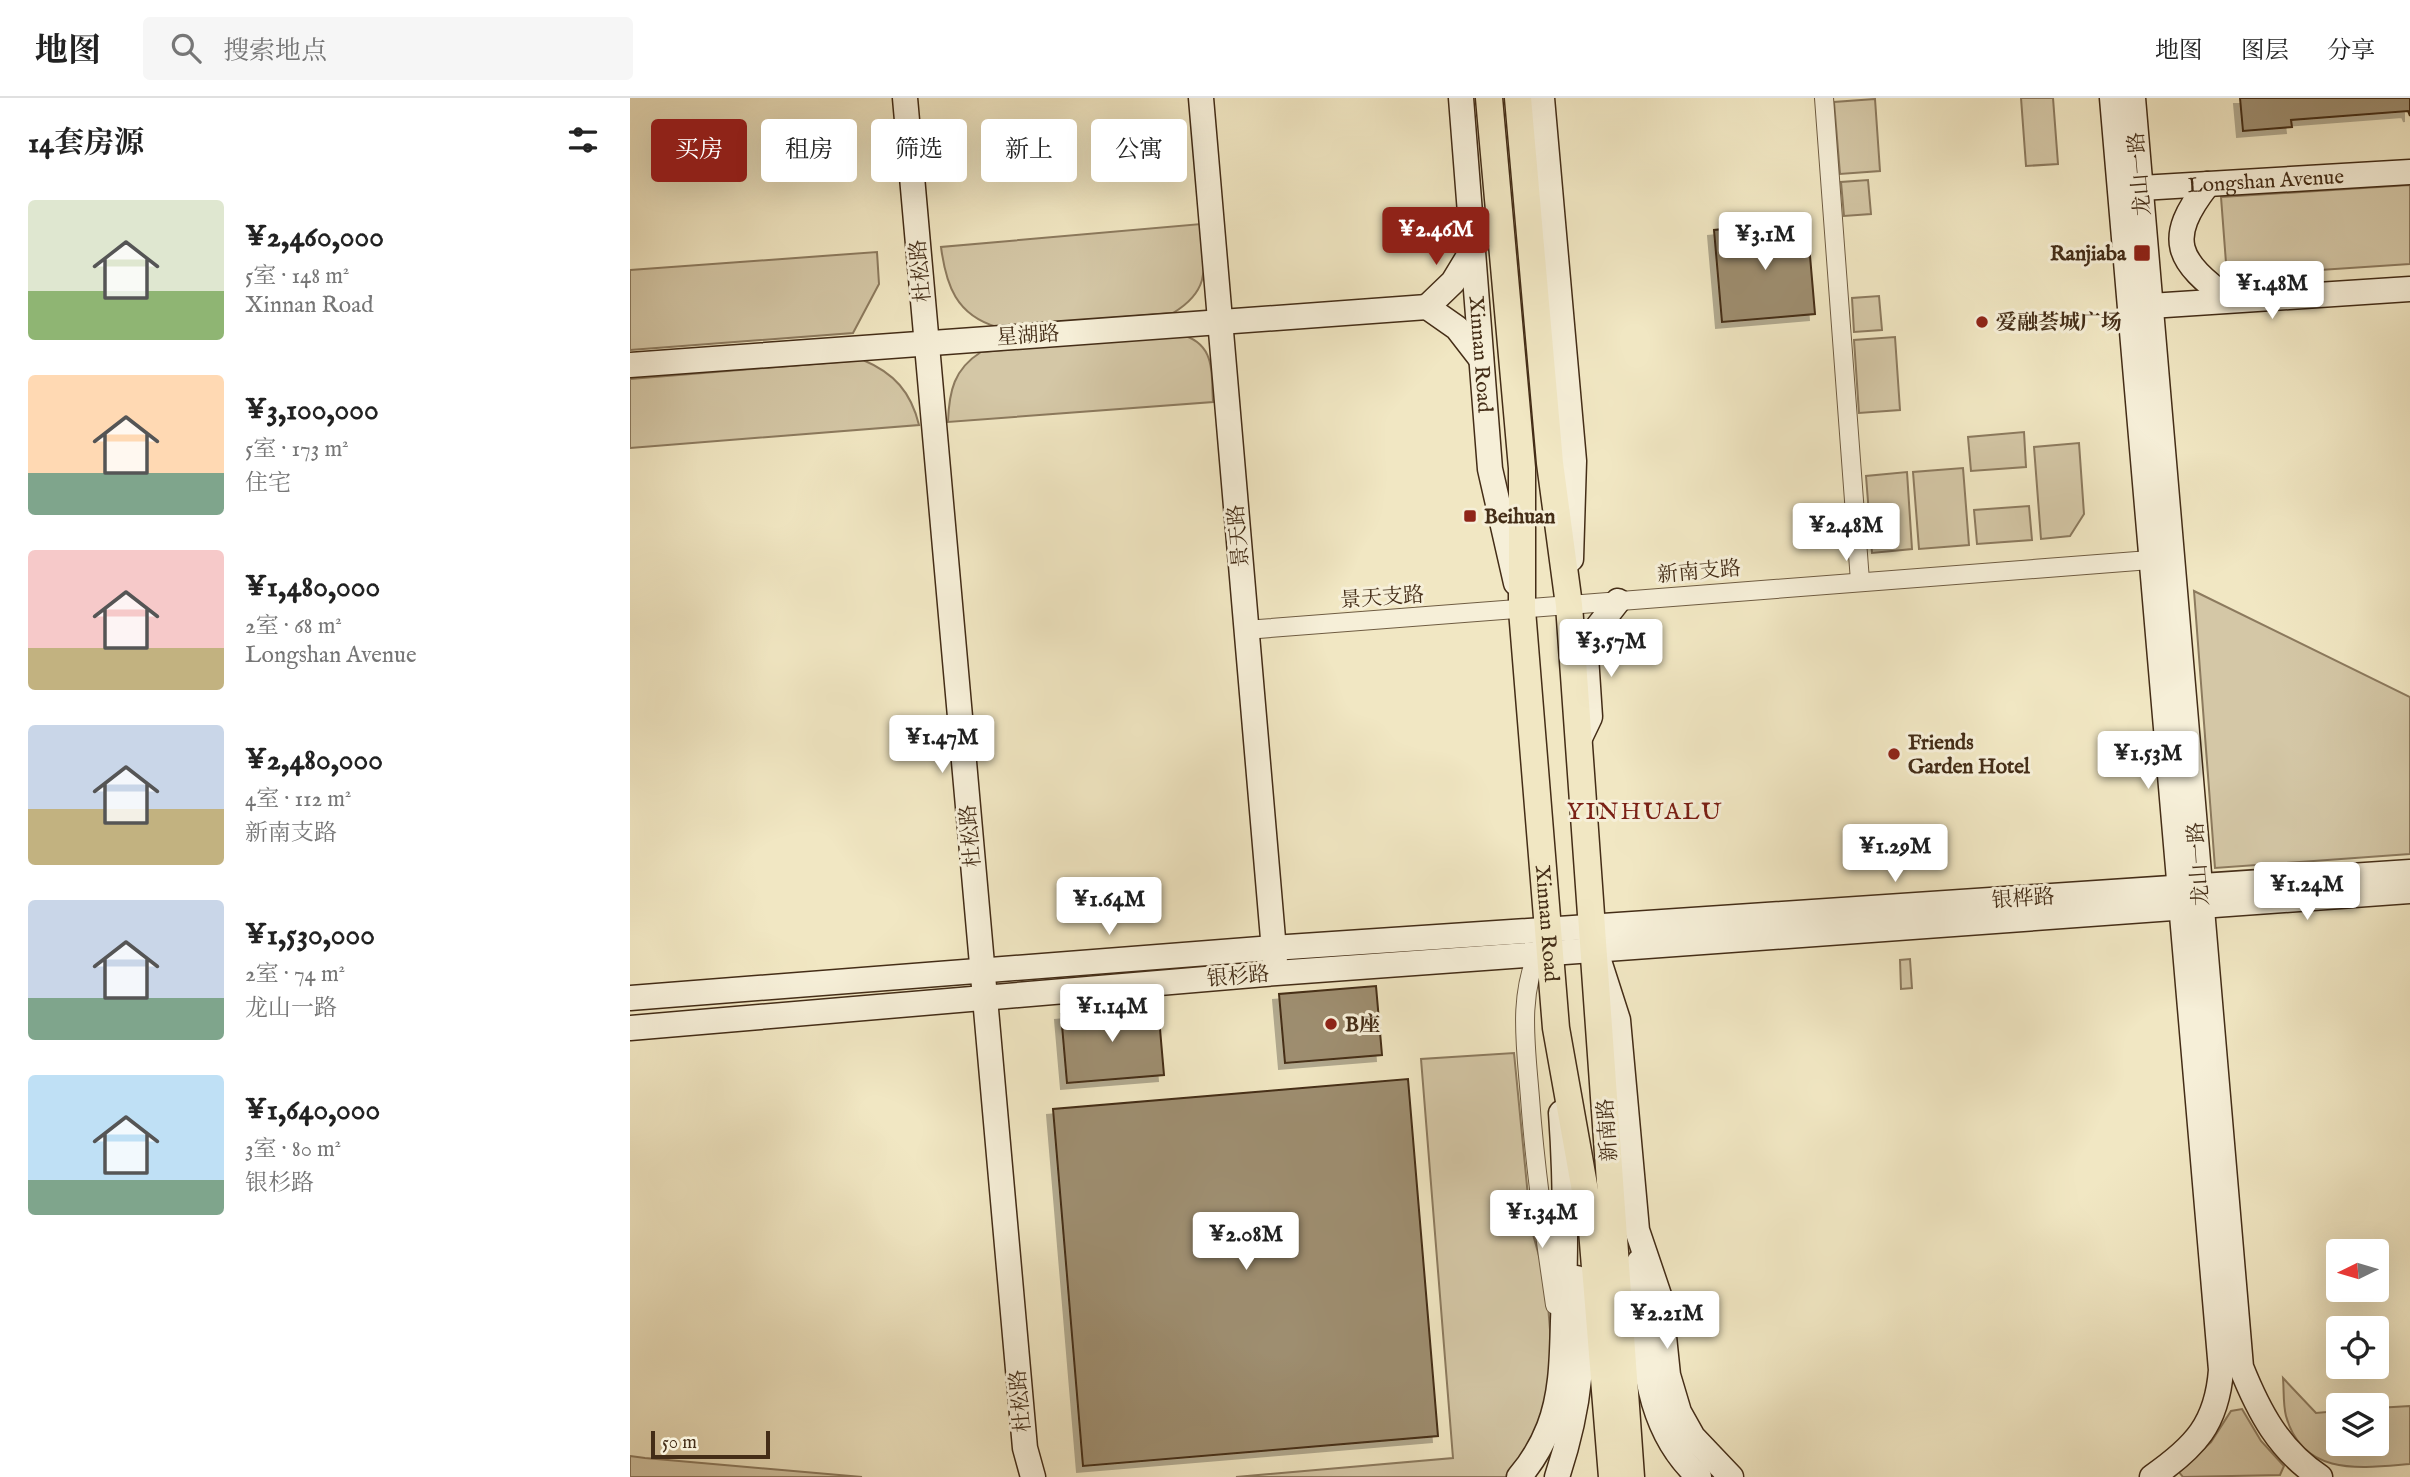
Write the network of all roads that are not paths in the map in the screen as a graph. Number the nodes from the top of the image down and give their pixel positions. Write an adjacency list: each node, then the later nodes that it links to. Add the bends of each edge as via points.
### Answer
1 (905, 98): 19 (main road, 杜松路)
2 (1201, 98): 18 (main road, 景天路)
3 (1461, 98): 13 (main road, Xinnan Road)
4 (1489, 98): 26 (main road, Xinnan Road, via 1522,468)
5 (1518, 98): 25 (main road, via 1550,463)
6 (1542, 98): 25 (main road, via 1574,461)
7 (1824, 98): 23 (street)
8 (2112, 98): 12 (main road, 龙山一路)
9 (2133, 98): 12 (main road, 龙山一路)
10 (2410, 172): 11 (main road, Longshan Avenue)
11 (2208, 184): 12 (main road, Longshan Avenue); 15 (main road, via 2190,206 2181,230 2184,256 2200,278)
12 (2131, 189): 16 (main road, 龙山一路)
13 (1473, 249): 17 (main road, via 1454,282); 20 (main road, Xinnan Road)
14 (2410, 289): 15 (main road)
15 (2231, 300): 16 (main road)
16 (2140, 306): 22 (main road, 龙山一路)
17 (1427, 307): 18 (main road, 星湖路); 20 (main road, via 1457,328)
18 (1220, 321): 19 (main road, 星湖路); 27 (main road, 景天路)
19 (926, 343): 21 (main road, 星湖路); 35 (main road, 杜松路)
20 (1481, 359): 26 (main road, Xinnan Road, via 1490,469)
21 (630, 365)
22 (2163, 559): 23 (street, 新南支路); 31 (main road, 龙山一路)
23 (1860, 581): 24 (street, 新南支路)
24 (1618, 601): 25 (street, 新南支路); 28 (main road, via 1593,633 1586,656 1590,717)
25 (1569, 605): 26 (street, 新南支路); 28 (main road)
26 (1522, 610): 27 (street, 景天支路); 33 (main road, Xinnan Road)
27 (1245, 630): 34 (main road, 景天路)
28 (1579, 740): 32 (main road)
29 (2410, 872): 31 (main road, 银桦路)
30 (2410, 891): 31 (main road, 银桦路)
31 (2190, 898): 32 (main road, 银桦路); 53 (main road, 龙山一路, via 2221,1370 2217,1403 2209,1422 2194,1444); 54 (main road, 龙山一路, via 2241,1367 2273,1435)
32 (1594, 938): 33 (main road, 银杉路); 42 (main road, via 1618,1020); 50 (main road, 新南路)
33 (1545, 946): 34 (main road, 银杉路); 36 (main road, 银杉路); 40 (main road, Xinnan Road); 43 (street, via 1527,985 1523,1015 1535,1168)
34 (1273, 948): 35 (main road, 银杉路); 36 (main road, 景天路)
35 (982, 969): 37 (main road, 杜松路); 38 (main road, 银杉路)
36 (1276, 973): 37 (main road, 银杉路)
37 (984, 996): 39 (main road, 银杉路); 44 (main road, 杜松路)
38 (630, 998)
39 (630, 1028)
40 (1556, 1028): 41 (main road); 49 (main road, 新南路, via 1592,1230)
41 (1566, 1173): 43 (main road); 48 (main road, via 1582,1352 1573,1428)
42 (1637, 1230): 51 (main road, via 1648,1384 1675,1450); 52 (main road, via 1660,1298 1668,1375 1679,1412 1693,1437)
43 (1562, 1355): 47 (main road, via 1550,1426)
44 (1025, 1448): 45 (main road); 46 (main road)
45 (1020, 1477)
46 (1033, 1477)
47 (1519, 1477)
48 (1557, 1477)
49 (1612, 1477)
50 (1631, 1477)
51 (1699, 1477)
52 (1731, 1477)
53 (2152, 1477)
54 (2320, 1477)

